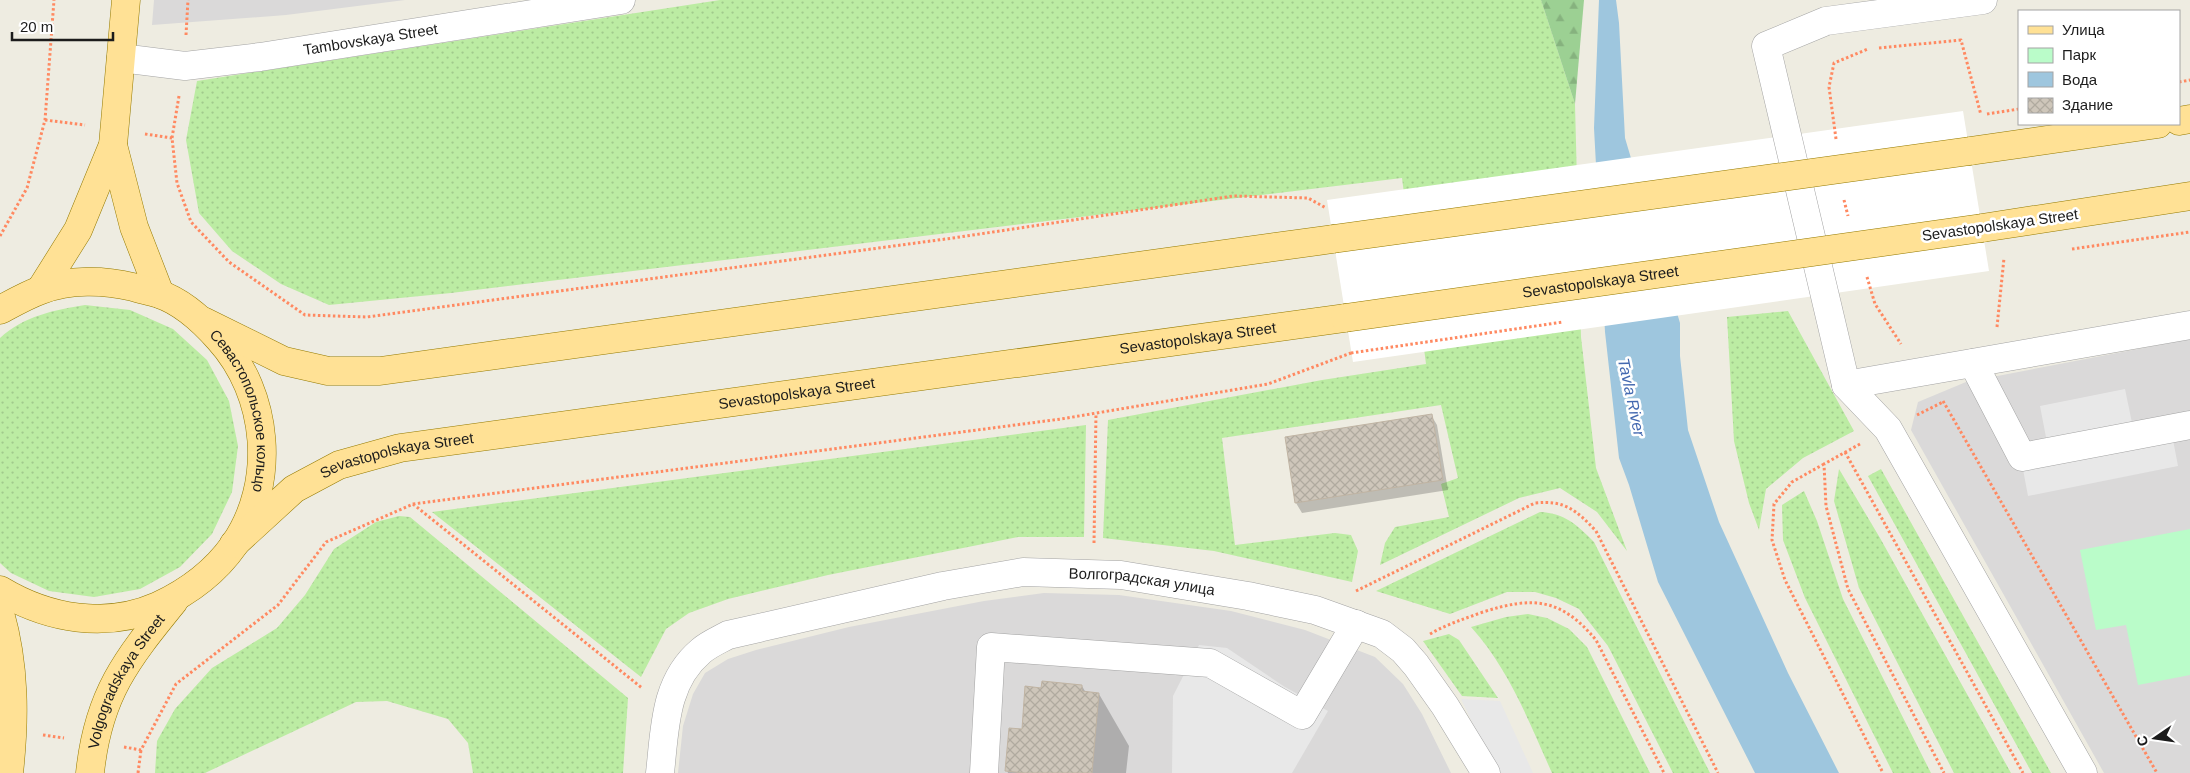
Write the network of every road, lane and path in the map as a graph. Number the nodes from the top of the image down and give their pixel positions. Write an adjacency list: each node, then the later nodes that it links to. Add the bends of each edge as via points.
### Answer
1 (54, 0): 15 (path, via 45,120 27,188)
2 (126, 0): 7 (main road)
3 (188, 0): 8 (path)
4 (622, 0): 8 (street, Tambovskaya Street)
5 (1983, 0): 29 (street, via 1826,21 1766,46)
6 (1961, 40): 9 (path)
7 (121, 58): 8 (street, Tambovskaya Street); 11 (main road)
8 (185, 66): 13 (path, via 172,138 177,183 191,222 229,262 305,315 367,317 953,238 1233,196 1308,198)
9 (1981, 115)
10 (2151, 125): 23 (main road, bridge, via 380,371 328,371 284,361)
11 (113, 144): 20 (main road, via 78,230); 21 (main road, via 134,227)
12 (2190, 196): 37 (main road, Sevastopolskaya Street, bridge, via 1345,318 400,448 339,466 294,490)
13 (1328, 210)
14 (2190, 232): 16 (path)
15 (0, 236)
16 (2062, 250)
17 (2014, 257): 19 (path)
18 (1995, 258): 19 (path)
19 (2004, 258): 25 (path)
20 (41, 289): 21 (main road, Севастопольское кольцо, via 76,282 112,282); 22 (main road, Севастопольское кольцо)
21 (160, 294): 23 (main road, Севастопольское кольцо)
22 (0, 310)
23 (203, 321): 37 (main road, Севастопольское кольцо, via 231,352 247,380 261,427 262,468 252,508)
24 (2190, 325): 27 (street)
25 (1996, 337)
26 (1351, 353): 31 (path, via 1268,384)
27 (1973, 363): 28 (street); 32 (street, via 2022,457)
28 (1923, 372): 29 (street); 30 (path)
29 (1846, 386): 33 (street)
30 (1944, 401): 33 (path); 61 (path)
31 (1096, 413): 36 (path); 38 (path)
32 (2190, 425)
33 (1888, 429): 34 (path); 60 (street)
34 (1845, 452): 35 (path); 59 (path)
35 (1824, 464): 57 (path, via 1792,482 1774,504 1772,540 1785,580); 58 (path, via 1826,506 1848,588)
36 (413, 504): 45 (path); 48 (path, via 326,542 278,605 176,684)
37 (234, 544): 40 (main road, Севастопольское кольцо, via 208,574)
38 (1093, 549)
39 (0, 590): 40 (main road, Севастопольское кольцо, via 20,602 50,613 83,619 115,618)
40 (177, 597): 47 (main road, Volgogradskaya Street, via 121,670 104,704)
41 (1315, 610): 43 (street, Волгоградская улица); 52 (street, Волгоградская улица, via 1121,575 1023,572 943,586 728,635 702,650 683,668 674,685); 56 (path, via 1536,503 1554,501 1578,513 1596,531)
42 (0, 614): 46 (main road, via 14,696)
43 (1356, 624): 44 (street, Волгоградская улица, via 1382,634); 53 (street, via 1302,715 1210,663 991,647)
44 (1403, 650): 54 (street, Волгоградская улица, via 1446,706); 55 (path, via 1449,623 1518,602 1542,603 1562,610 1580,621 1596,640)
45 (645, 690)
46 (14, 731): 47 (path); 49 (main road)
47 (93, 742): 48 (path); 50 (main road, Volgogradskaya Street)
48 (141, 750): 51 (path)
49 (9, 773)
50 (90, 773)
51 (138, 773)
52 (660, 773)
53 (984, 773)
54 (1486, 773)
55 (1664, 773)
56 (1718, 773)
57 (1882, 773)
58 (1944, 773)
59 (2024, 773)
60 (2083, 773)
61 (2158, 773)

